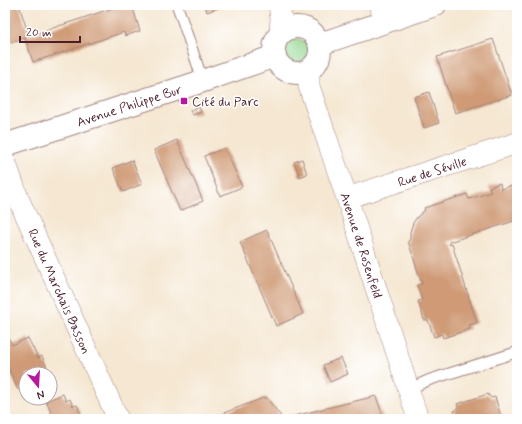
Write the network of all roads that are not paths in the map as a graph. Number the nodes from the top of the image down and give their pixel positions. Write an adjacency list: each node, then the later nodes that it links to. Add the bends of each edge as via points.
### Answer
1 (177, 5): 9 (lane)
2 (279, 5): 5 (street)
3 (435, 5): 4 (street)
4 (382, 14): 6 (street)
5 (280, 34): 6 (street, via 286,29 300,27 312,33); 7 (street, via 274,48)
6 (320, 44): 8 (street, via 318,59)
7 (275, 56): 8 (street, via 282,68 288,72 302,73); 9 (street, Avenue Philippe Bur)
8 (309, 70): 13 (street, Avenue de Rosenfeld, via 309,86)
9 (203, 81): 11 (street, Avenue Philippe Bur)
10 (517, 143): 13 (street, Rue de Séville)
11 (5, 145)
12 (5, 161): 16 (street, Rue du Marchais Basson, via 18,198)
13 (347, 198): 15 (street, Avenue de Rosenfeld)
14 (517, 352): 15 (lane, via 429,380)
15 (409, 389): 17 (street, Avenue de Rosenfeld)
16 (118, 419)
17 (418, 419)

